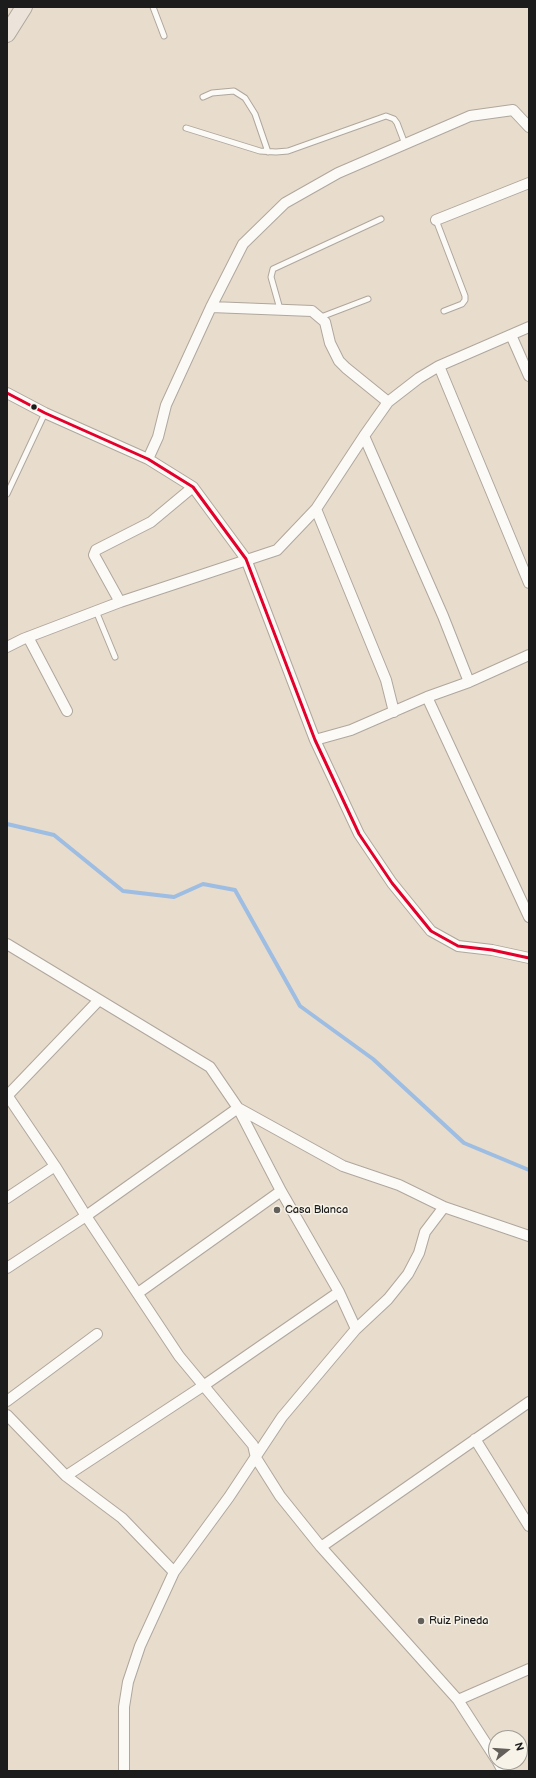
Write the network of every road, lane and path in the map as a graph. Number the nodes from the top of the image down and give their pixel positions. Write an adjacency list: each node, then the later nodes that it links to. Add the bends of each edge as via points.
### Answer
1 (24, 7): 3 (main road)
2 (153, 7): 4 (lane)
3 (7, 34)
4 (164, 36)
5 (203, 97): 9 (lane, via 222,91 234,91 245,98 255,114)
6 (529, 127): 8 (street, via 513,110 470,116)
7 (186, 128): 9 (lane)
8 (405, 144): 9 (lane, via 397,123 386,116 288,150); 14 (street, via 338,173 285,203 243,244)
9 (268, 152)
10 (529, 183): 12 (street)
11 (381, 219): 15 (lane, via 273,269 271,277)
12 (436, 220): 16 (lane, via 465,296 462,304)
13 (368, 299): 17 (lane)
14 (211, 307): 15 (street); 26 (street, via 166,405 158,436)
15 (280, 308): 17 (street, via 307,310)
16 (444, 311)
17 (321, 317): 23 (street, via 339,361)
18 (529, 327): 19 (street)
19 (510, 335): 20 (street); 21 (street)
20 (440, 366): 23 (street, via 419,378); 31 (street)
21 (529, 376)
22 (7, 393): 24 (street)
23 (388, 402): 25 (street)
24 (44, 412): 26 (street); 28 (lane)
25 (364, 436): 29 (street); 38 (street)
26 (148, 459): 27 (street)
27 (193, 487): 30 (street); 32 (street, via 151,522 96,550 94,555)
28 (7, 494)
29 (316, 509): 30 (street, via 277,550); 41 (street, via 386,680)
30 (246, 559): 32 (street); 42 (street)
31 (529, 581)
32 (120, 602): 33 (street)
33 (96, 611): 34 (street); 37 (lane)
34 (28, 637): 35 (street); 40 (street)
35 (7, 647)
36 (529, 654): 38 (street)
37 (115, 657)
38 (469, 682): 39 (street)
39 (427, 697): 41 (street); 43 (street)
40 (67, 711)
41 (394, 712): 42 (street, via 351,730)
42 (315, 740): 45 (street, via 359,834 392,883 431,931 458,946)
43 (529, 917)
44 (7, 944): 46 (street)
45 (529, 958)
46 (99, 1000): 47 (street); 48 (street, via 210,1067)
47 (7, 1095): 49 (street)
48 (238, 1108): 50 (street); 52 (street, via 343,1166 399,1185); 53 (street)
49 (55, 1166): 51 (street); 53 (street)
50 (281, 1192): 56 (street); 57 (street)
51 (7, 1198)
52 (444, 1207): 54 (street); 58 (street, via 425,1232 419,1253 408,1274 388,1299)
53 (86, 1216): 55 (street); 57 (street)
54 (529, 1236)
55 (7, 1268)
56 (339, 1292): 58 (street); 60 (street)
57 (138, 1293): 60 (street, via 179,1356)
58 (356, 1329): 65 (street, via 282,1416)
59 (97, 1334): 61 (street)
60 (203, 1386): 65 (street, via 253,1445); 66 (street)
61 (7, 1401)
62 (529, 1402): 64 (street)
63 (7, 1415): 66 (street)
64 (476, 1439): 67 (street); 69 (street)
65 (256, 1458): 69 (street, via 280,1496); 70 (street)
66 (66, 1476): 70 (street, via 122,1518)
67 (526, 1511): 68 (street)
68 (529, 1526)
69 (321, 1547): 72 (street)
70 (174, 1572): 74 (street, via 140,1646 128,1682 124,1707)
71 (529, 1669): 72 (street)
72 (458, 1700): 73 (street)
73 (488, 1747)
74 (125, 1771)

